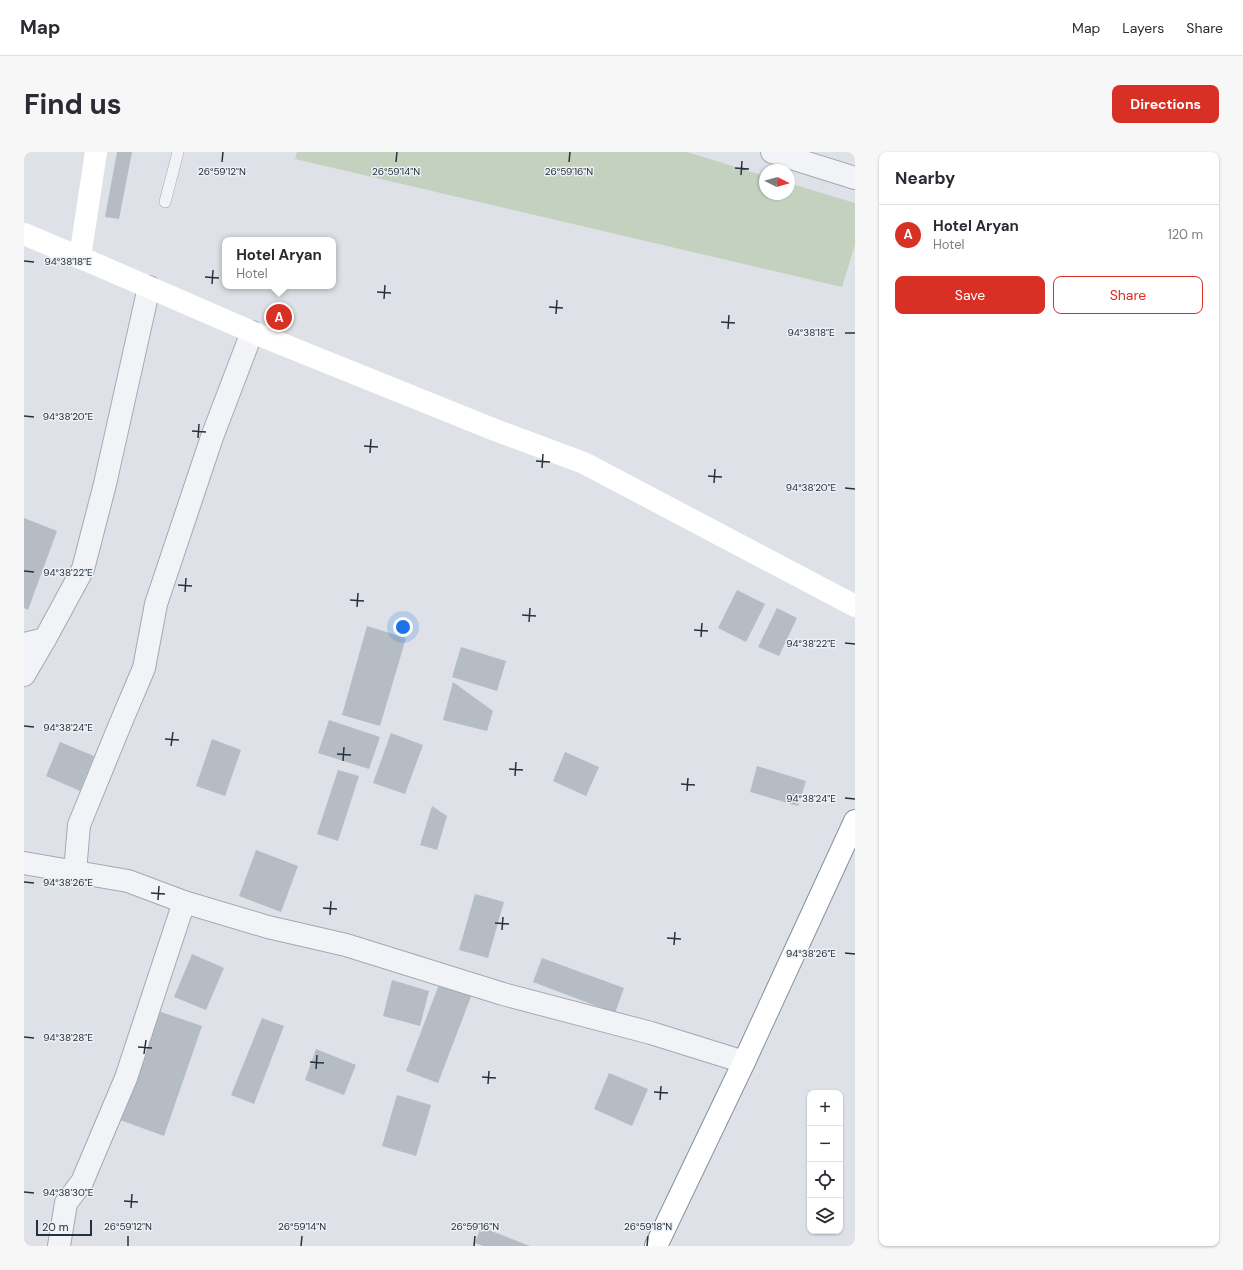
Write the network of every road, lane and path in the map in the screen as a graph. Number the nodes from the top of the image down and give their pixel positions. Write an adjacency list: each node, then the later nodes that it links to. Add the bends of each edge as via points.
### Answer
1 (96, 152): 7 (main road)
2 (178, 152): 5 (lane)
3 (772, 152): 4 (street)
4 (855, 178)
5 (165, 202)
6 (24, 234): 7 (main road)
7 (80, 257): 8 (main road)
8 (149, 287): 9 (main road); 11 (street, via 83,569)
9 (252, 332): 10 (main road, via 584,463); 15 (street, via 212,437 156,604 144,668 79,825)
10 (855, 606)
11 (34, 641): 12 (street)
12 (24, 675)
13 (855, 821): 17 (main road)
14 (24, 863): 15 (street)
15 (75, 872): 16 (street, via 128,881)
16 (184, 902): 17 (street, via 268,927 346,945 503,994 651,1033); 18 (street, via 126,1078 82,1182 66,1203)
17 (744, 1062): 19 (main road)
18 (59, 1246)
19 (656, 1246)

